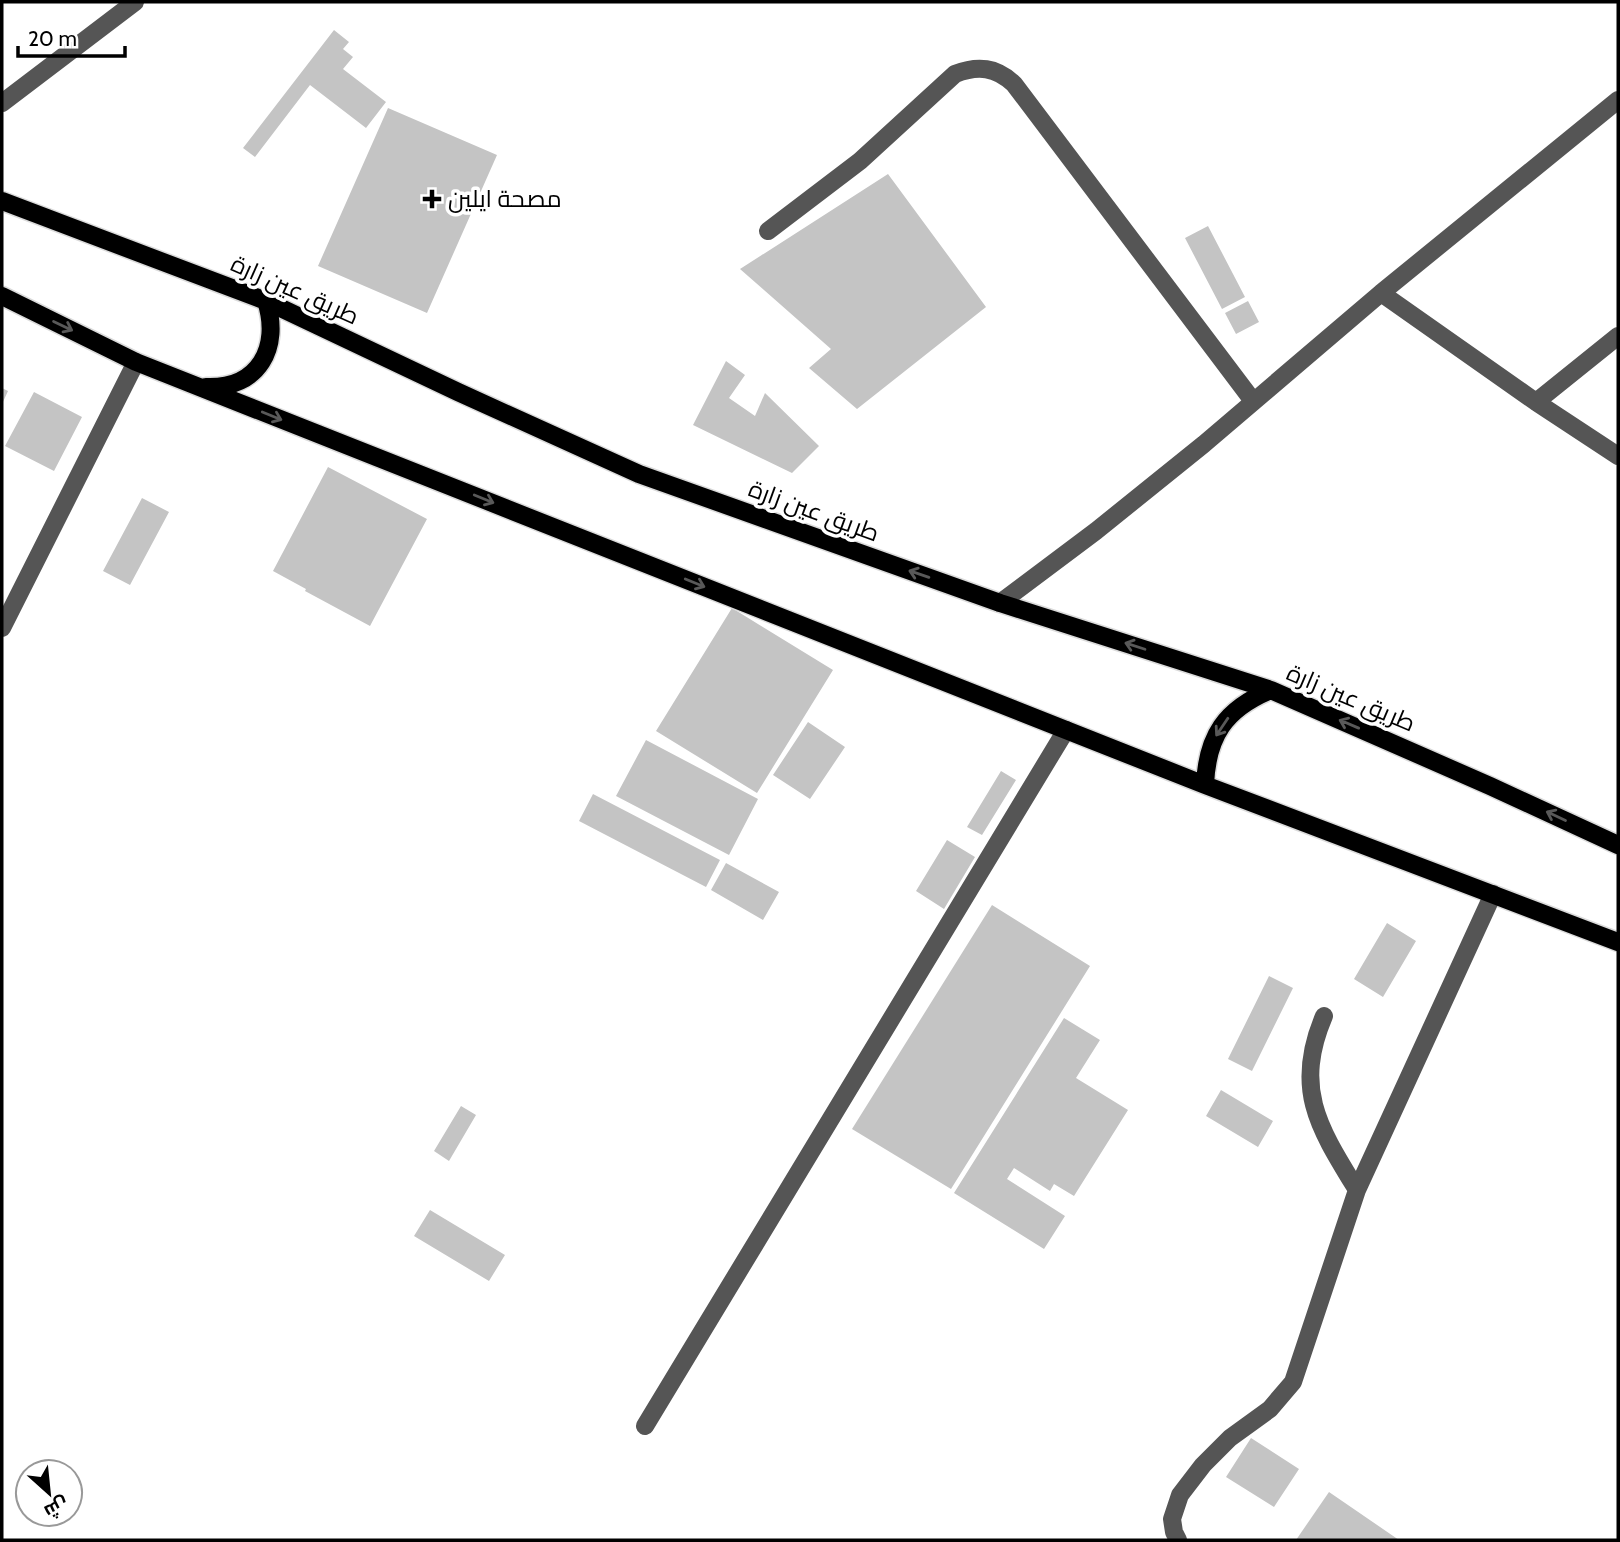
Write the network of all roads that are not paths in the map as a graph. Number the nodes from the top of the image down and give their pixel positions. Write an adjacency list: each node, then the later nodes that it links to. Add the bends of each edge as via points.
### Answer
1 (135, 2): 3 (street)
2 (1618, 100): 6 (street)
3 (2, 103)
4 (2, 201): 8 (main road, طريق عين زارة)
5 (768, 231): 12 (street, via 860,161 954,74 967,69 993,70 1014,85)
6 (1381, 293): 12 (street); 13 (street)
7 (2, 296): 10 (main road, one-way to 10)
8 (266, 301): 11 (main road, via 272,319 265,357 237,383); 15 (main road, طريق عين زارة, one-way to 8, via 639,474)
9 (1618, 335): 13 (street)
10 (136, 362): 11 (main road); 16 (street)
11 (199, 386): 18 (main road, one-way to 18)
12 (1253, 401): 15 (street, via 1096,531)
13 (1536, 402): 14 (street)
14 (1618, 456)
15 (1000, 603): 17 (main road, طريق عين زارة, one-way to 15)
16 (2, 628)
17 (1271, 690): 19 (main road, one-way to 19, via 1234,710 1221,726 1211,745); 20 (main road, طريق عين زارة, one-way to 17)
18 (1066, 730): 19 (main road); 25 (street)
19 (1205, 785): 21 (main road)
20 (1618, 845)
21 (1493, 894): 22 (main road); 24 (street)
22 (1618, 942)
23 (1324, 1016): 24 (street, via 1311,1056 1312,1100 1328,1143)
24 (1357, 1189): 26 (street, via 1293,1382 1270,1409 1230,1438 1180,1495 1171,1519)
25 (645, 1426)
26 (1178, 1540)

